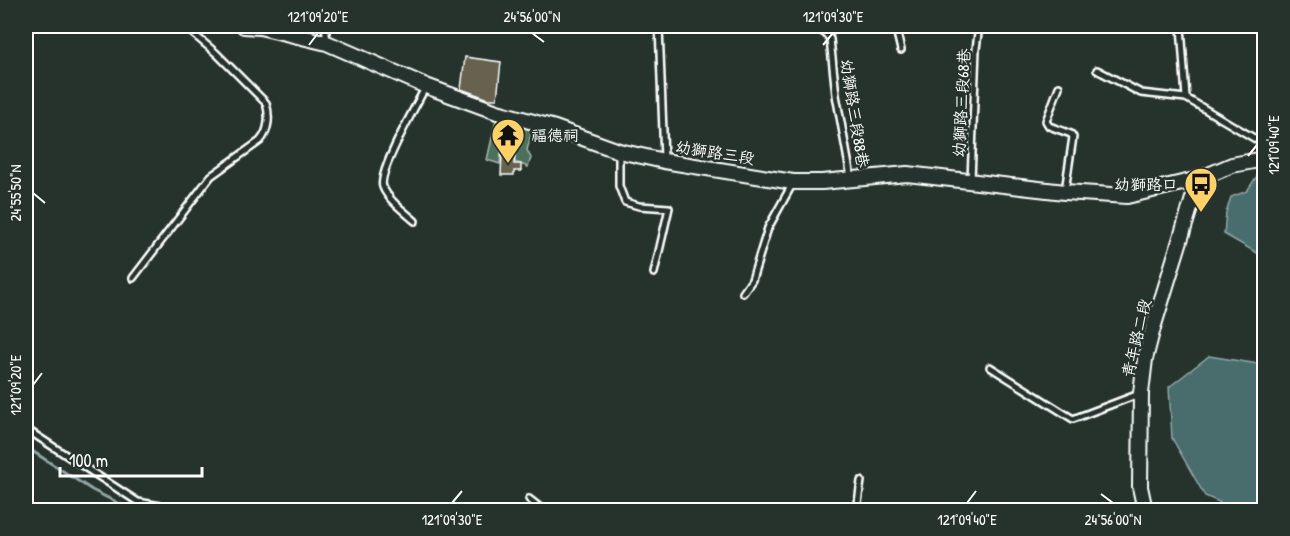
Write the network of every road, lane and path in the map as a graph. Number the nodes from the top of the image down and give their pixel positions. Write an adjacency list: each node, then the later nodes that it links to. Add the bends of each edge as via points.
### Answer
1 (184, 26): 28 (lane, via 266,103 269,113 265,135 211,176)
2 (243, 26): 11 (street, 幼獅路三段)
3 (325, 26): 11 (lane)
4 (659, 26): 20 (lane)
5 (812, 26): 10 (lane)
6 (842, 26): 10 (lane)
7 (893, 26): 12 (lane)
8 (980, 26): 24 (lane, 幼獅路三段68巷)
9 (1181, 26): 16 (lane)
10 (825, 33): 21 (lane, 幼獅路三段88巷, via 830,39)
11 (327, 43): 14 (street, 幼獅路三段)
12 (901, 50)
13 (1096, 70): 16 (lane, via 1141,93)
14 (426, 86): 18 (street, 幼獅路三段); 26 (lane, via 382,179 382,187)
15 (1059, 87): 25 (lane, via 1046,121 1073,137)
16 (1186, 98): 17 (lane)
17 (1264, 144)
18 (619, 151): 20 (street, 幼獅路三段); 27 (lane, via 620,186 625,202 669,208)
19 (1264, 159): 22 (street, 幼獅路三段, via 1233,165)
20 (664, 161): 23 (street, 幼獅路三段)
21 (851, 179): 23 (street, 幼獅路三段); 24 (street, 幼獅路三段, via 907,174)
22 (1199, 179): 25 (street, 幼獅路三段, via 1127,196); 31 (street, 青年路二段, via 1153,328)
23 (793, 182): 29 (lane, via 768,228 752,280)
24 (971, 182): 25 (street, 幼獅路三段)
25 (1065, 192)
26 (415, 221)
27 (654, 273)
28 (133, 278)
29 (744, 293)
30 (990, 367): 31 (lane, via 1073,419)
31 (1141, 393): 38 (street, 青年路二段, via 1140,487)
32 (26, 429): 35 (lane, via 138,502)
33 (861, 481): 37 (lane)
34 (529, 499): 36 (lane)
35 (183, 510)
36 (543, 510)
37 (857, 510)
38 (1144, 510)

